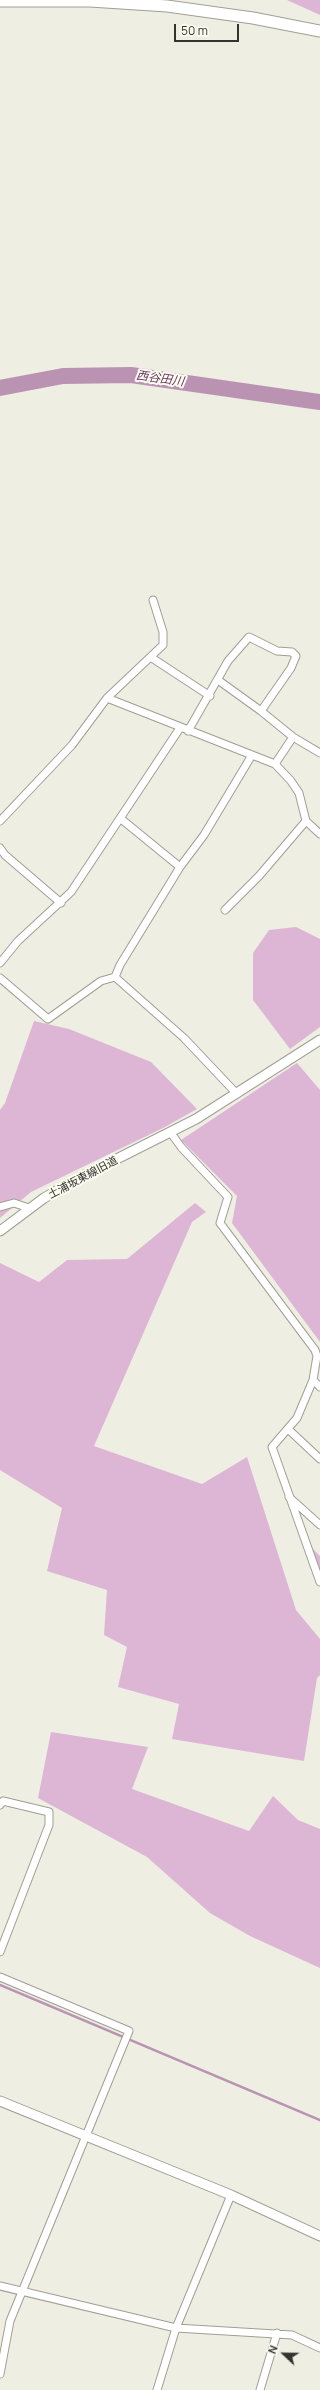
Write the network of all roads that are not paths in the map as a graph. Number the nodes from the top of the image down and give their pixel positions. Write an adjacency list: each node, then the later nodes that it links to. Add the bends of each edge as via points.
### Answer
1 (0, 1): 2 (main road, via 97,1 167,6 253,18)
2 (320, 31)
3 (153, 600): 4 (street, via 164,639)
4 (152, 658): 6 (street); 7 (street)
5 (218, 680): 6 (street); 8 (street); 8 (street, via 228,662 249,637 277,651 292,652 296,656 290,668)
6 (210, 696): 10 (street)
7 (107, 698): 9 (street); 16 (street, via 72,745)
8 (261, 711): 11 (street)
9 (180, 728): 10 (street); 15 (street)
10 (188, 731): 13 (street)
11 (293, 737): 12 (street); 14 (street)
12 (320, 754)
13 (252, 755): 14 (street); 20 (street, via 204,835)
14 (275, 764): 17 (street, via 299,793)
15 (120, 818): 20 (street); 21 (street, via 79,881)
16 (0, 821)
17 (306, 821): 18 (street); 22 (street, via 259,876)
18 (320, 834)
19 (0, 848): 21 (street)
20 (180, 867): 24 (street, via 120,965)
21 (61, 903): 23 (street, via 32,926)
22 (225, 910)
23 (0, 963)
24 (116, 977): 25 (street, via 101,981 48,1019); 27 (street, via 184,1038)
25 (0, 978)
26 (320, 1040): 27 (street, 土浦坂東線旧道)
27 (237, 1094): 28 (street, 土浦坂東線旧道)
28 (171, 1133): 30 (street, 土浦坂東線旧道, via 83,1176); 32 (street, via 228,1197 220,1223 315,1350 317,1356)
29 (0, 1206): 30 (street, via 14,1203)
30 (29, 1208): 31 (street, 土浦坂東線旧道)
31 (0, 1231)
32 (313, 1380): 33 (street); 34 (street, via 297,1418)
33 (320, 1387)
34 (288, 1429): 35 (street); 36 (street, via 272,1447)
35 (320, 1459)
36 (288, 1495): 37 (street); 38 (street)
37 (320, 1525)
38 (320, 1582)
39 (0, 1805): 40 (street, via 3,1801 49,1812 49,1825)
40 (0, 1952)
41 (0, 1977): 43 (street, via 129,2031)
42 (0, 2101): 43 (street)
43 (87, 2136): 44 (street); 47 (street)
44 (231, 2195): 45 (street); 48 (street)
45 (320, 2236)
46 (0, 2286): 47 (street)
47 (22, 2292): 48 (street); 51 (street, via 10,2321)
48 (176, 2328): 49 (street); 52 (street)
49 (277, 2333): 50 (street, via 292,2335); 53 (street)
50 (320, 2348)
51 (0, 2374)
52 (157, 2390)
53 (260, 2390)

